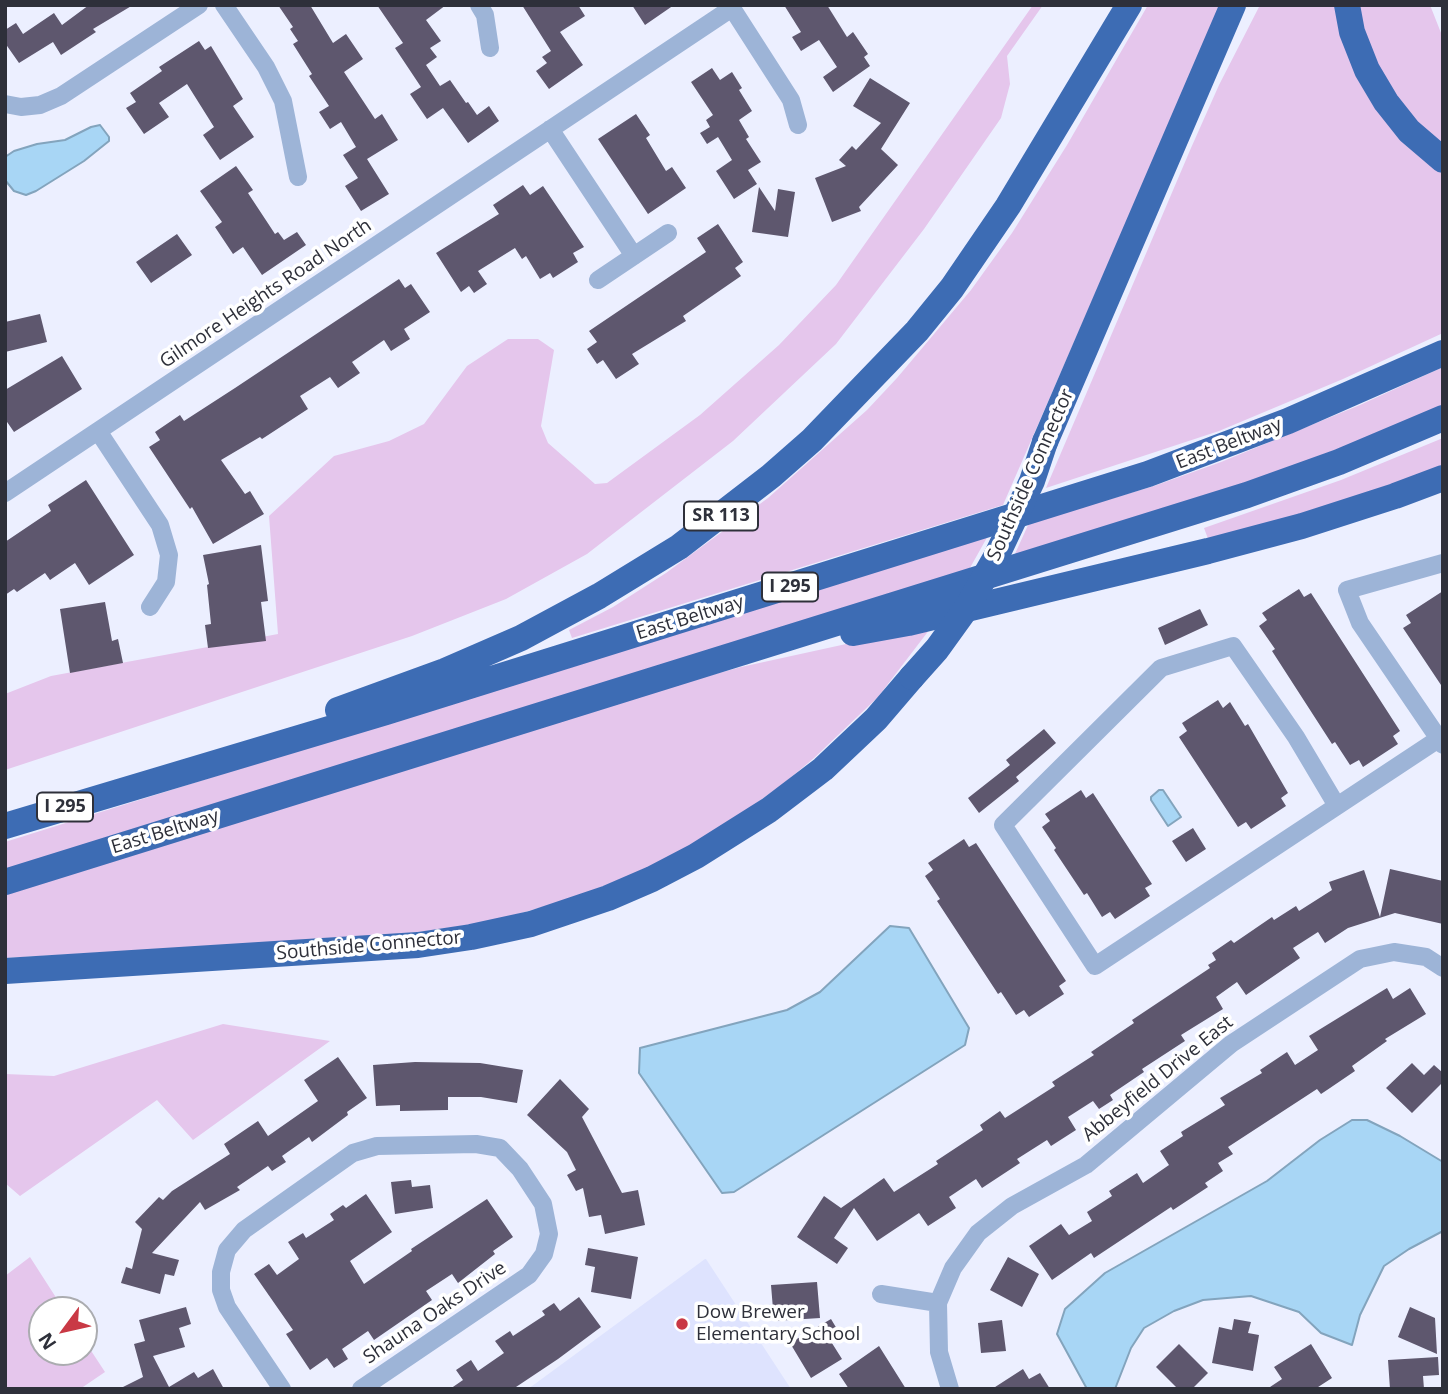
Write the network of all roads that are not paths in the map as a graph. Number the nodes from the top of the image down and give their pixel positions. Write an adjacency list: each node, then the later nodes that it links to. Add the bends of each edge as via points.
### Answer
1 (199, 5): 12 (street, via 61,96 21,107)
2 (224, 5): 17 (street, via 266,66 283,101)
3 (479, 5): 11 (street)
4 (1114, 5): 15 (highway)
5 (1129, 5): 15 (highway, SR 113)
6 (1233, 5): 10 (highway, Southside Connector)
7 (1244, 5): 10 (highway)
8 (1347, 5): 16 (highway, via 1367,70 1386,102 1409,131)
9 (731, 7): 13 (street, via 791,100); 14 (street, Gilmore Heights Road North)
10 (1220, 36): 35 (highway, Southside Connector, bridge, via 996,557 962,614 912,677 823,769 696,856 608,898 544,920 418,945)
11 (490, 48)
12 (5, 104)
13 (797, 125)
14 (550, 129): 19 (street); 23 (street, Gilmore Heights Road North)
15 (1050, 138): 30 (highway, SR 113, via 1009,206 917,331 812,440 679,547 599,596 445,671)
16 (1443, 160)
17 (298, 177)
18 (668, 233): 19 (street)
19 (634, 256): 20 (street)
20 (598, 280)
21 (1443, 354): 30 (highway, East Beltway / I 295, via 1288,421 1148,474 413,704)
22 (1443, 418): 28 (highway, East Beltway / I 295, via 1247,495)
23 (98, 431): 25 (street, Gilmore Heights Road North); 27 (street, via 160,525 169,555 166,582)
24 (1443, 478): 28 (highway, via 1302,526 1208,551 908,623)
25 (5, 493)
26 (1443, 563): 29 (street, via 1347,590 1360,622)
27 (150, 607)
28 (741, 653): 33 (highway, East Beltway / I 295)
29 (1441, 740): 31 (street)
30 (125, 788): 32 (highway, East Beltway / I 295)
31 (1337, 806): 31 (street, via 1095,966 1003,825 1161,668 1233,646)
32 (5, 826)
33 (5, 882)
34 (1443, 968): 37 (street, Abbeyfield Drive East, via 1426,957 1394,952 1360,960 1243,1036 1086,1165 1012,1206 978,1233 953,1268)
35 (5, 971)
36 (881, 1294): 37 (street)
37 (938, 1303): 40 (street, via 939,1352)
38 (282, 1389): 39 (street, Shauna Oaks Drive, via 227,1307 221,1290 227,1250 244,1230 353,1153 377,1146 476,1144 500,1149 520,1168 543,1204 549,1234 544,1254 529,1275)
39 (361, 1389)
40 (950, 1389)

